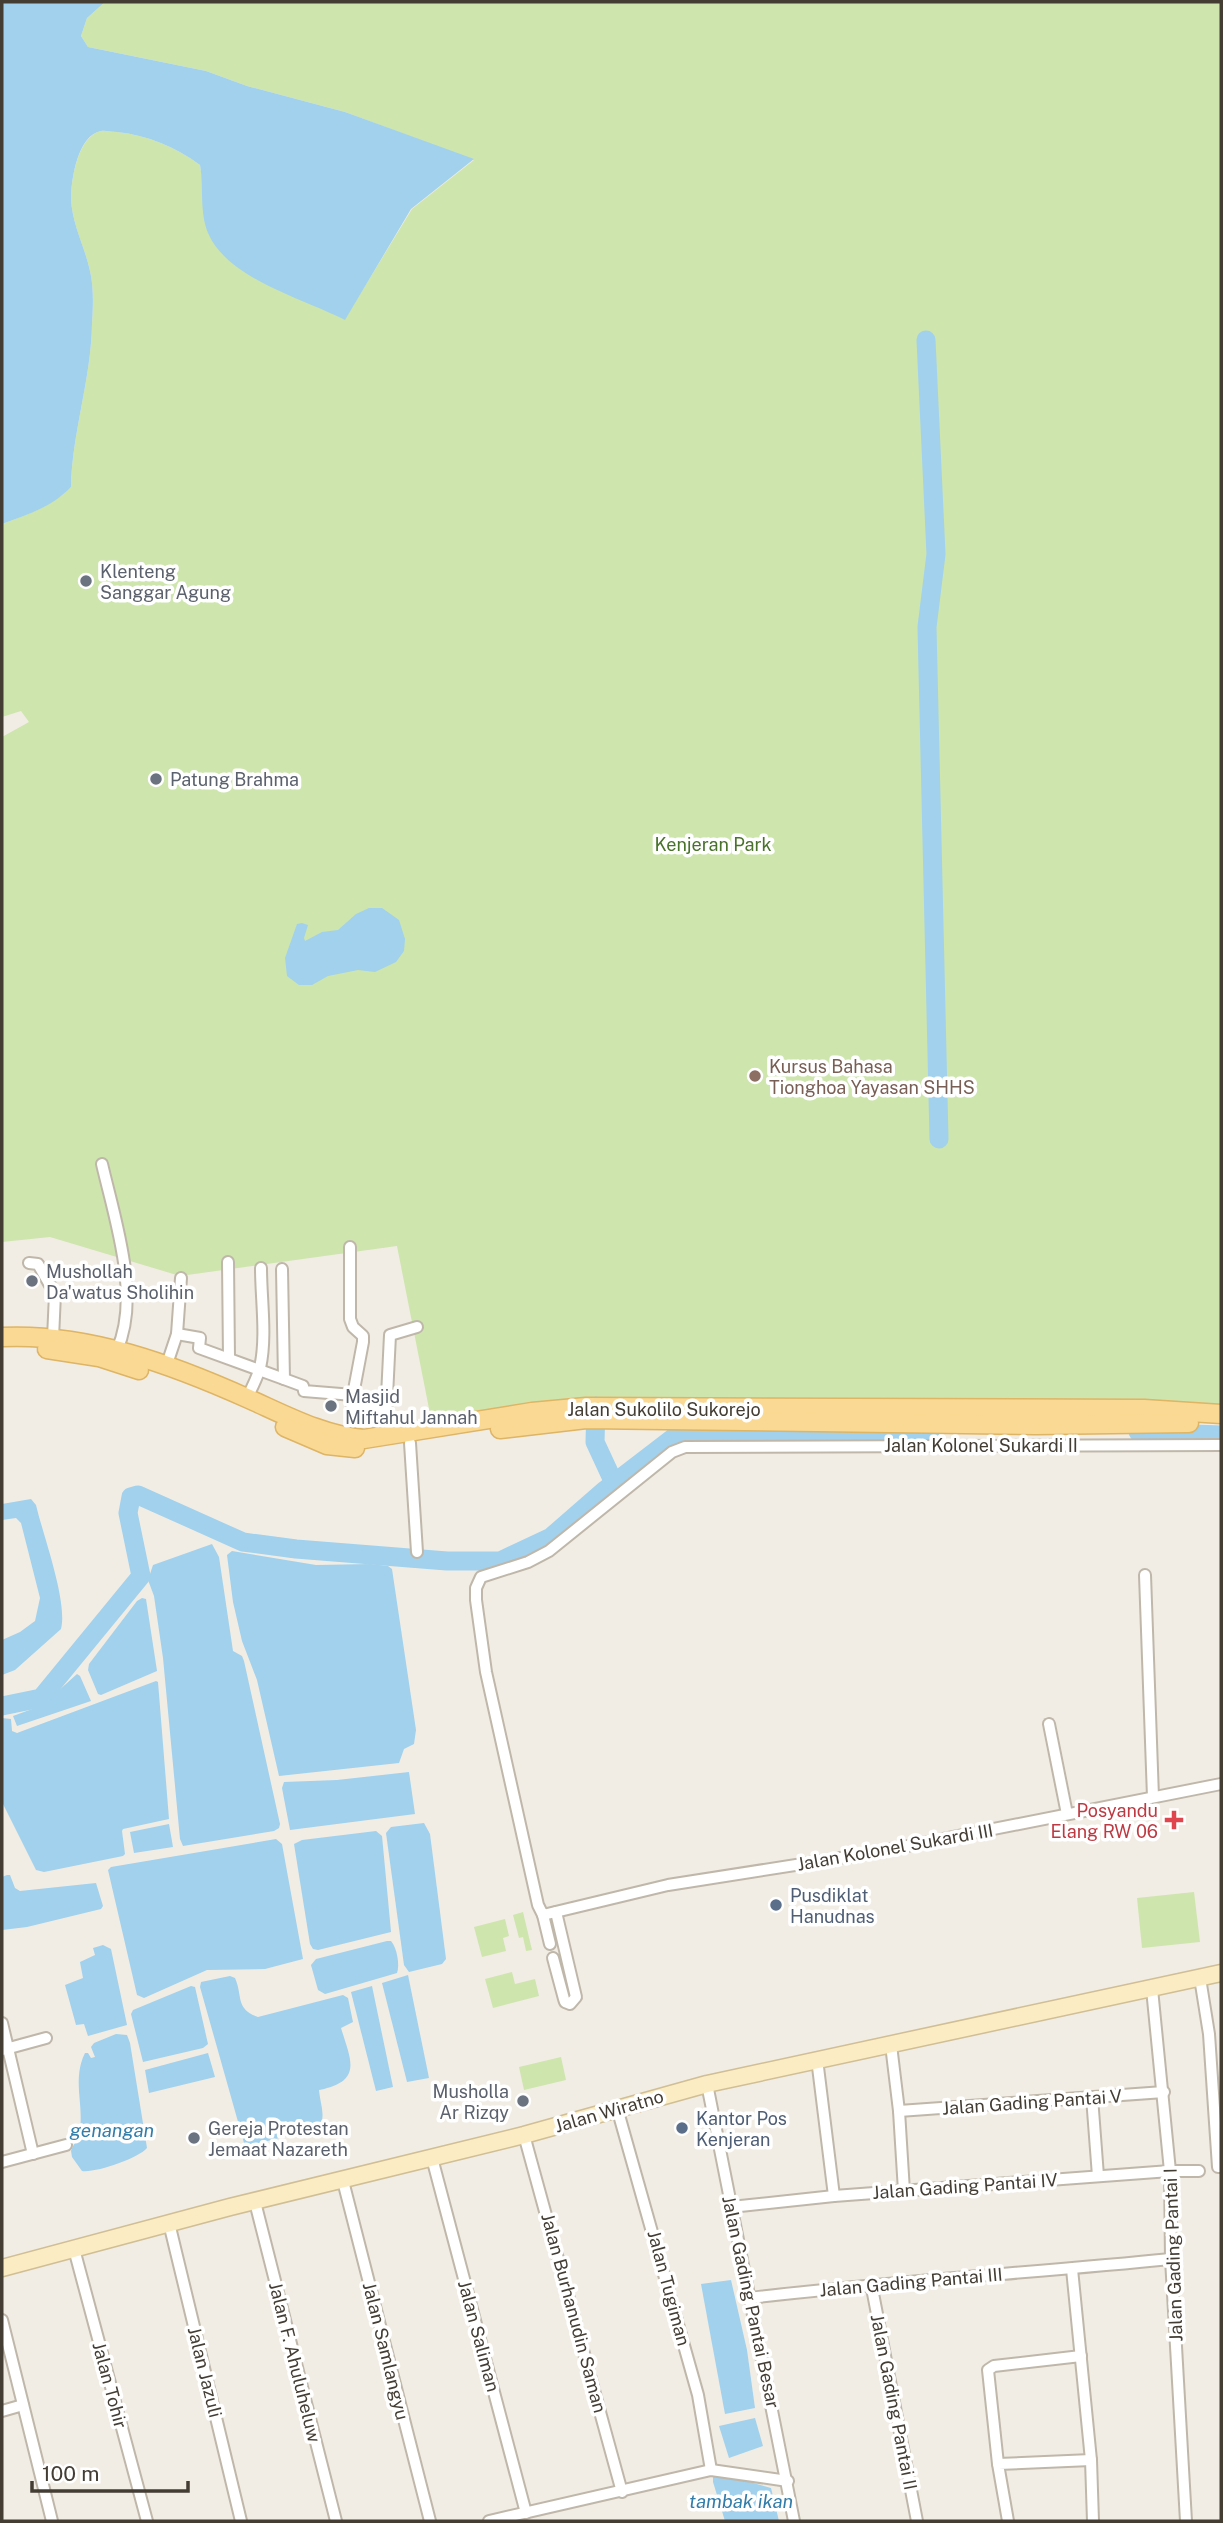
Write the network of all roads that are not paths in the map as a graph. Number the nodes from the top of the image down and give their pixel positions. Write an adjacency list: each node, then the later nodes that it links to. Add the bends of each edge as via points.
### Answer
1 (102, 1164): 13 (street, via 121,1244 127,1308)
2 (350, 1247): 19 (street, via 350,1319 363,1336)
3 (228, 1262): 14 (street)
4 (29, 1263): 10 (street, via 38,1264 55,1294)
5 (261, 1268): 16 (street)
6 (282, 1269): 17 (street)
7 (181, 1278): 9 (street)
8 (417, 1327): 20 (street, via 390,1335)
9 (177, 1334): 14 (street, via 200,1338 199,1348); 15 (street)
10 (54, 1336): 11 (main road, Jalan Sukolilo Sukorejo); 12 (main road, Jalan Sukolilo Sukorejo); 13 (main road, Jalan Sukolilo Sukorejo)
11 (2, 1337)
12 (2, 1348)
13 (112, 1348): 15 (main road, Jalan Sukolilo Sukorejo)
14 (229, 1357): 16 (street)
15 (167, 1366): 18 (main road, Jalan Sukolilo Sukorejo); 27 (main road, Jalan Sukolilo Sukorejo, via 215,1396 327,1445)
16 (260, 1368): 17 (street); 18 (street)
17 (284, 1379): 19 (street, via 303,1386 304,1391)
18 (249, 1393): 27 (main road, Jalan Sukolilo Sukorejo)
19 (353, 1395): 20 (street, via 352,1406)
20 (387, 1413): 25 (street)
21 (586, 1413): 23 (main road, Jalan Sukolilo Sukorejo); 25 (main road, Jalan Sukolilo Sukorejo); 26 (main road, Jalan Sukolilo Sukorejo)
22 (1221, 1414): 23 (main road, Jalan Sukolilo Sukorejo, via 1144,1409)
23 (1036, 1417): 24 (main road, Jalan Sukolilo Sukorejo)
24 (1221, 1425)
25 (386, 1433): 27 (main road, Jalan Sukolilo Sukorejo)
26 (410, 1443): 27 (main road, Jalan Sukolilo Sukorejo); 29 (street)
27 (365, 1444)
28 (1221, 1445): 36 (street, Jalan Kolonel Sukardi II, via 685,1447 672,1452 550,1551 481,1577 476,1600 486,1672)
29 (417, 1552)
30 (1145, 1574): 33 (street)
31 (1049, 1724): 34 (street)
32 (1221, 1784): 33 (street, Jalan Kolonel Sukardi III)
33 (1153, 1797): 34 (street, Jalan Kolonel Sukardi III)
34 (1067, 1814): 35 (street, Jalan Kolonel Sukardi III, via 872,1853 668,1885)
35 (556, 1912): 36 (street, Jalan Kolonel Sukardi III); 38 (street, via 576,1997 570,2004 564,1999)
36 (542, 1915): 37 (street)
37 (550, 1944)
38 (553, 1958)
39 (1221, 1973): 40 (main road, Jalan Wiratno)
40 (1200, 1978): 41 (main road, Jalan Wiratno); 57 (street)
41 (1152, 1989): 44 (main road, Jalan Wiratno); 48 (street, Jalan Gading Pantai I)
42 (2, 2023): 45 (street)
43 (46, 2038): 45 (street)
44 (891, 2045): 46 (main road, Jalan Wiratno); 51 (street)
45 (5, 2049): 54 (street)
46 (817, 2059): 47 (main road, Jalan Wiratno); 63 (street)
47 (706, 2084): 50 (main road, Jalan Wiratno); 65 (street, Jalan Gading Pantai Besar)
48 (1164, 2092): 49 (street, Jalan Gading Pantai V); 58 (street, Jalan Gading Pantai I)
49 (1092, 2097): 51 (street, Jalan Gading Pantai V); 60 (street)
50 (617, 2108): 52 (main road, Jalan Wiratno); 79 (street, Jalan Tugiman, via 698,2395)
51 (899, 2111): 62 (street)
52 (524, 2134): 55 (main road, Jalan Wiratno); 81 (street, Jalan Burhanudin Saman)
53 (66, 2146): 54 (street)
54 (33, 2154): 56 (street)
55 (432, 2158): 61 (main road, Jalan Wiratno); 82 (street, Jalan Saliman)
56 (2, 2162)
57 (1221, 2167)
58 (1170, 2171): 59 (street, Jalan Gading Pantai IV); 60 (street, Jalan Gading Pantai IV); 68 (street, Jalan Gading Pantai I)
59 (1199, 2171)
60 (1098, 2176): 62 (street, Jalan Gading Pantai IV)
61 (343, 2181): 64 (main road, Jalan Wiratno); 87 (street, Jalan Samlangyu)
62 (904, 2191): 63 (street, Jalan Gading Pantai IV)
63 (834, 2196): 65 (street, Jalan Gading Pantai IV)
64 (255, 2202): 66 (main road, Jalan Wiratno); 86 (street, Jalan F. Ahuluheluw)
65 (731, 2207): 72 (street, Jalan Gading Pantai Besar)
66 (169, 2223): 67 (main road, Jalan Wiratno); 85 (street, Jalan Jazuli)
67 (74, 2249): 69 (main road, Jalan Wiratno); 84 (street, Jalan Tohir)
68 (1171, 2259): 70 (street, Jalan Gading Pantai III); 93 (street, Jalan Gading Pantai I)
69 (2, 2268)
70 (1072, 2269): 71 (street, Jalan Gading Pantai III); 74 (street)
71 (871, 2283): 72 (street, Jalan Gading Pantai III); 90 (street, Jalan Gading Pantai II)
72 (750, 2298): 80 (street, Jalan Gading Pantai Besar)
73 (2, 2320): 75 (street)
74 (1081, 2356): 77 (street); 78 (street, via 988,2370)
75 (23, 2405): 76 (street); 83 (street)
76 (2, 2411)
77 (1091, 2460): 78 (street); 92 (street)
78 (998, 2464): 91 (street)
79 (711, 2470): 80 (street); 81 (street)
80 (788, 2481): 89 (street, Jalan Gading Pantai Besar)
81 (622, 2492): 82 (street)
82 (526, 2513): 88 (street)
83 (52, 2521)
84 (147, 2521)
85 (241, 2521)
86 (336, 2521)
87 (430, 2521)
88 (489, 2521)
89 (794, 2521)
90 (917, 2521)
91 (1008, 2521)
92 (1093, 2521)
93 (1186, 2521)

